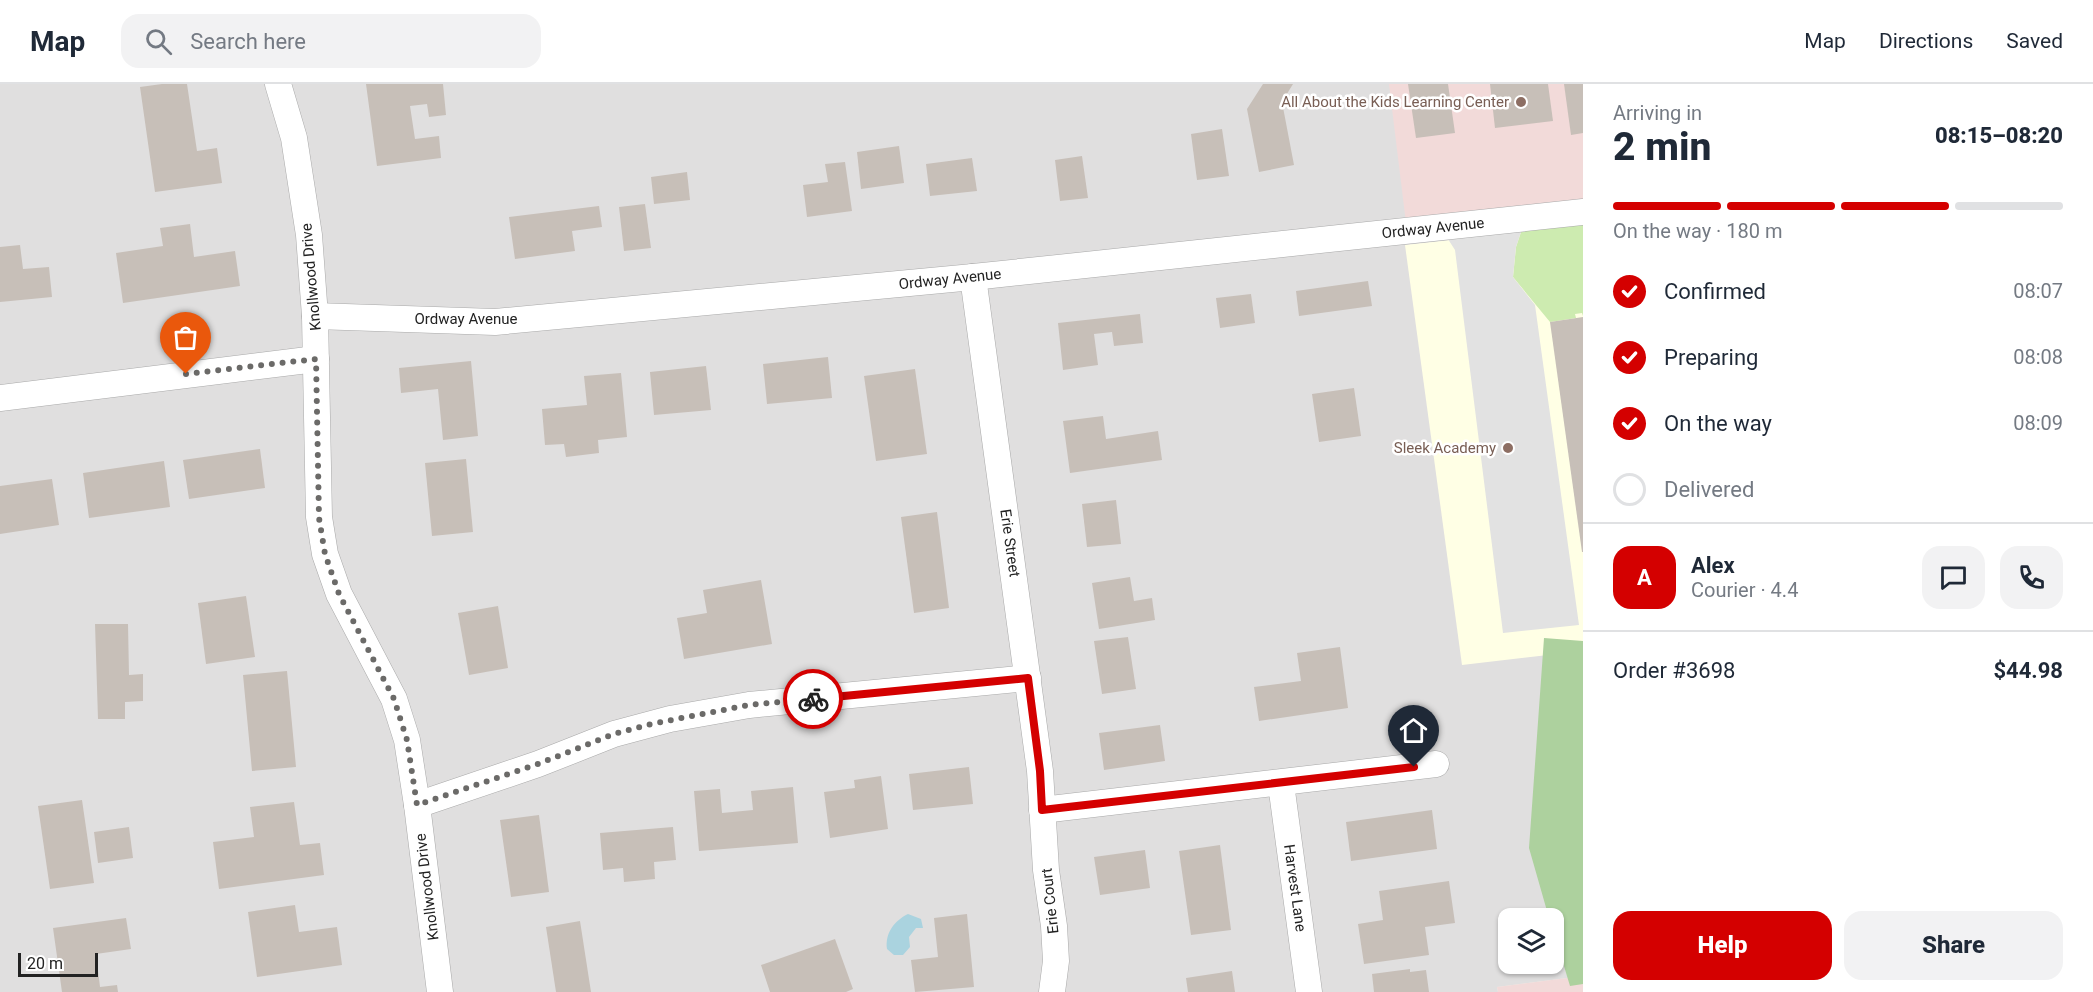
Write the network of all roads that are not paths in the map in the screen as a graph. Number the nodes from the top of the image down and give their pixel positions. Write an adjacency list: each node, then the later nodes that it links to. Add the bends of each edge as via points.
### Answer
1 (278, 84): 4 (street, Knollwood Drive, via 294,138 309,236)
2 (1583, 212): 3 (street, Ordway Avenue)
3 (972, 277): 4 (street, Ordway Avenue, via 495,321); 7 (street, Erie Street)
4 (315, 315): 5 (street, Knollwood Drive)
5 (316, 359): 6 (street); 10 (street, Knollwood Drive, via 319,518 325,554 339,594 394,699 407,740)
6 (0, 398)
7 (1028, 678): 10 (street, via 749,705 670,719 614,734); 11 (street, Erie Street)
8 (1436, 764): 9 (street)
9 (1281, 784): 11 (street); 14 (street, Harvest Lane)
10 (417, 805): 12 (street, Knollwood Drive)
11 (1042, 810): 13 (street, Erie Court, via 1056,961)
12 (440, 992)
13 (1052, 992)
14 (1310, 992)

